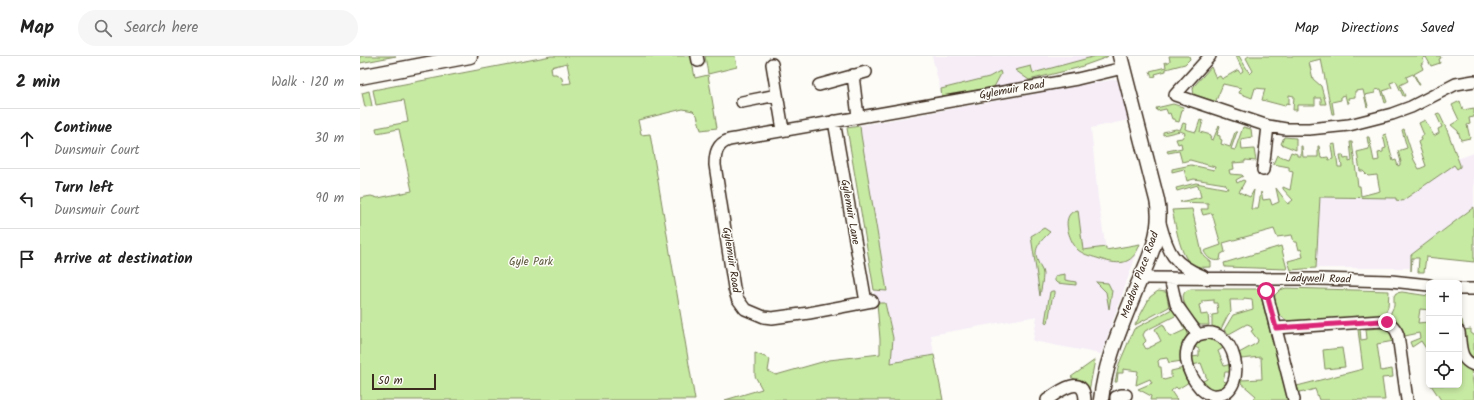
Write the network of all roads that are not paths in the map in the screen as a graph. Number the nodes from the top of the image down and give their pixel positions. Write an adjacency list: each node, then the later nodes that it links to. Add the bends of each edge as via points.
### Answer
1 (470, 56): 3 (main road)
2 (1210, 56): 15 (street, via 1175,95)
3 (429, 60): 8 (main road)
4 (1121, 62): 13 (street, Gylemuir Road, via 1077,79); 18 (main road, Meadow Place Road, via 1157,200)
5 (772, 64): 11 (street)
6 (866, 72): 7 (street)
7 (853, 75): 10 (street); 13 (street)
8 (360, 77)
9 (1474, 81): 15 (street, via 1456,84 1411,107 1375,119 1319,129 1295,130)
10 (819, 85)
11 (777, 95): 12 (street); 16 (street)
12 (742, 102)
13 (858, 117): 14 (street, Gylemuir Road)
14 (834, 121): 16 (street, Gylemuir Road); 26 (street, Gylemuir Lane)
15 (1268, 126): 17 (street)
16 (783, 130): 26 (street, Gylemuir Road, via 723,142 715,156 737,298 745,309 772,318)
17 (1263, 170)
18 (1159, 220): 19 (main road, Meadow Place Road, via 1155,241); 21 (street, Ladywell Road, via 1167,247 1174,258 1180,265)
19 (1141, 278): 20 (street, Ladywell Road); 33 (main road, Meadow Place Road, via 1109,359)
20 (1170, 278): 21 (street, Ladywell Road); 28 (street, via 1176,304)
21 (1207, 278): 22 (street, Ladywell Road)
22 (1263, 278): 23 (street, Ladywell Road, via 1391,281); 27 (street)
23 (1426, 285)
24 (1462, 289): 25 (street)
25 (1474, 289)
26 (869, 302)
27 (1276, 328): 34 (street); 35 (street, via 1381,321 1389,323 1398,335)
28 (1198, 335): 28 (street, via 1207,332 1218,335 1226,341 1231,350 1235,378 1230,389 1223,393 1214,395 1205,392 1191,372 1186,359 1186,349 1191,340)
29 (1462, 352): 30 (street, via 1466,361)
30 (1474, 365)
31 (1047, 400): 32 (street, via 1068,386 1078,386 1085,395)
32 (1085, 400)
33 (1101, 400)
34 (1294, 400)
35 (1407, 400)

